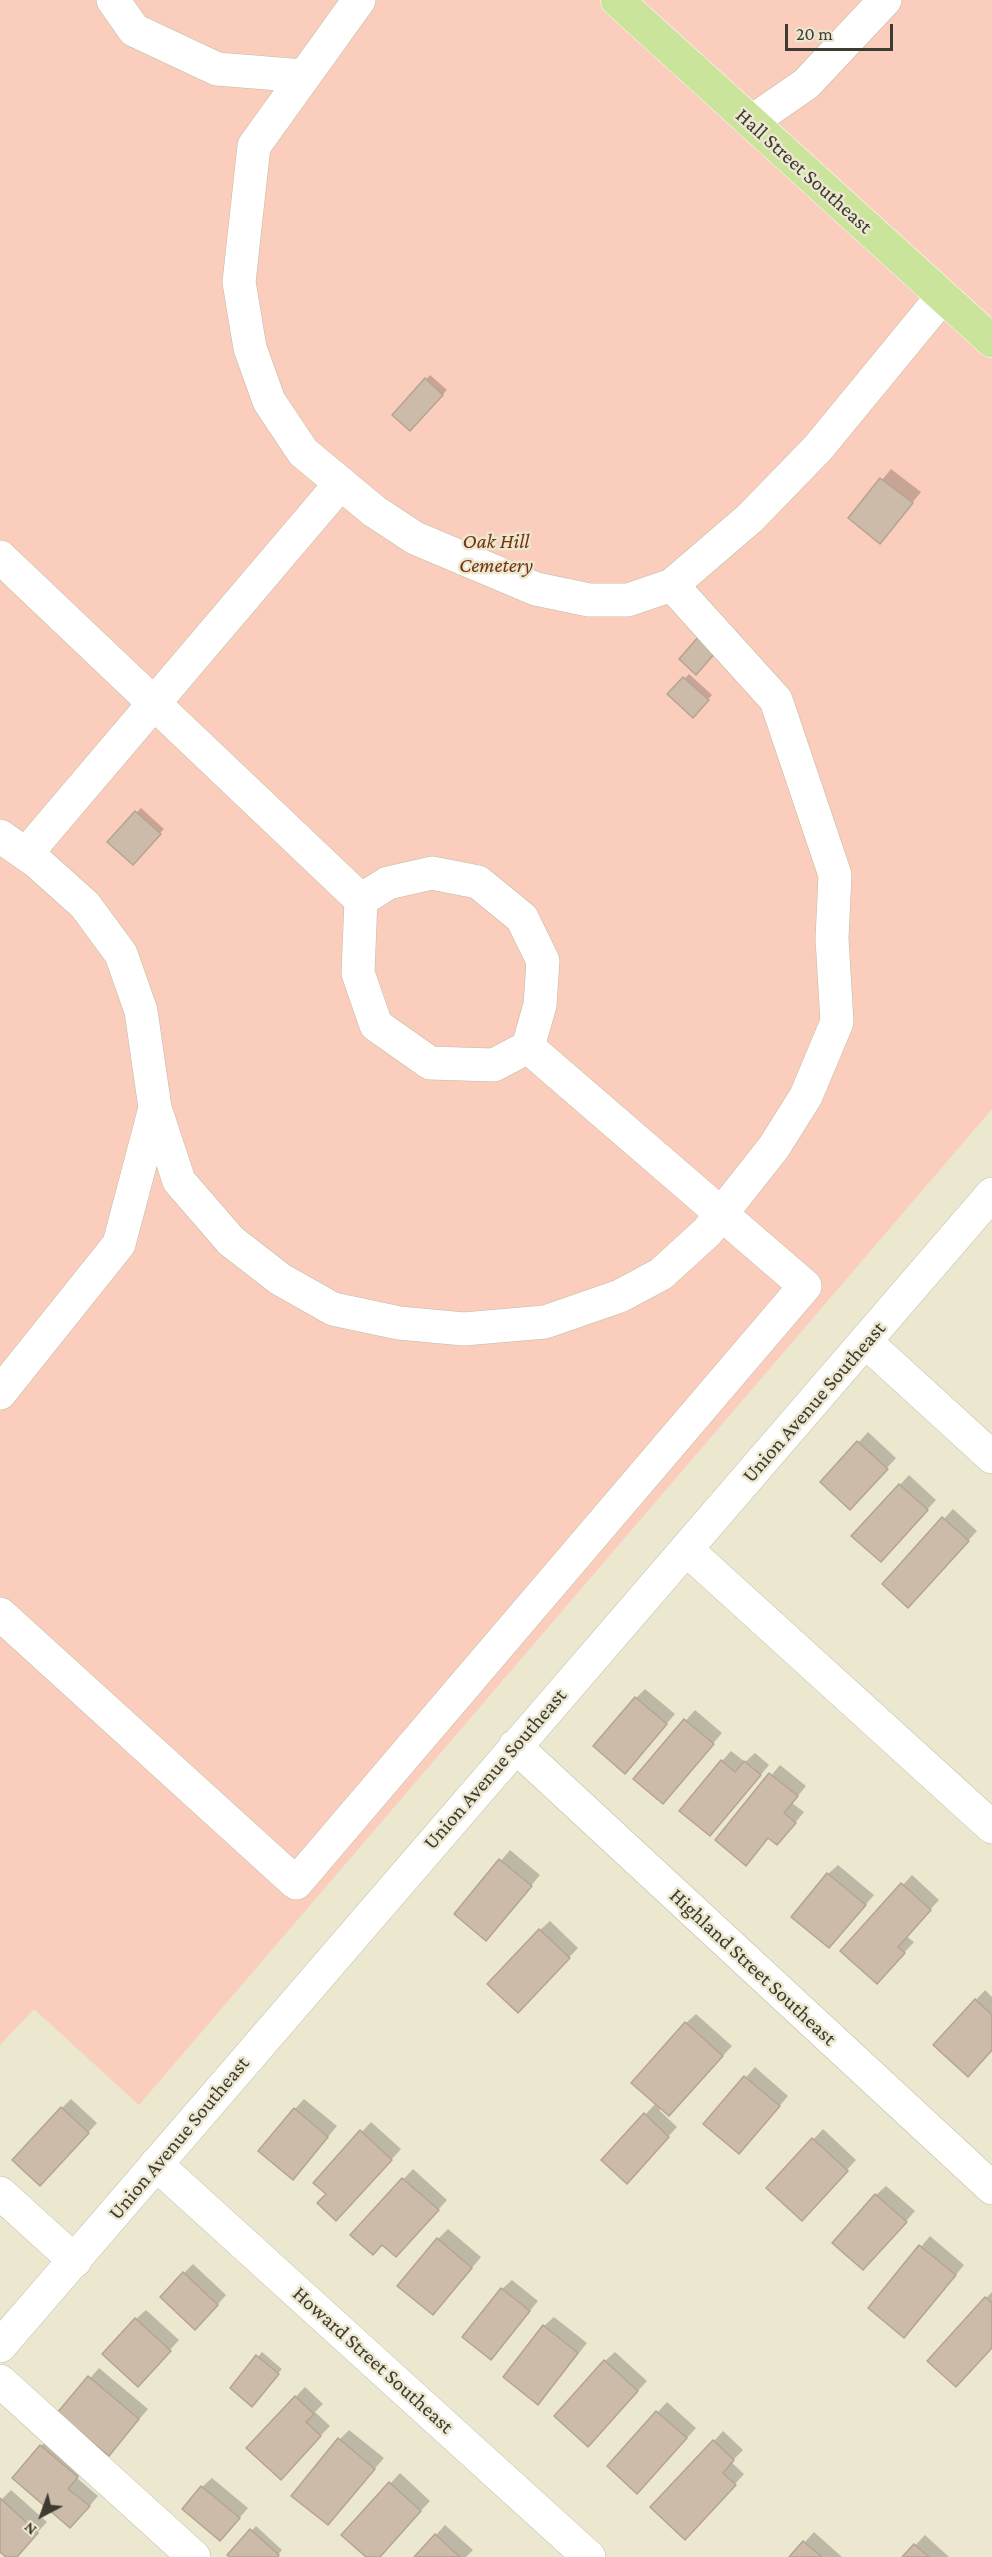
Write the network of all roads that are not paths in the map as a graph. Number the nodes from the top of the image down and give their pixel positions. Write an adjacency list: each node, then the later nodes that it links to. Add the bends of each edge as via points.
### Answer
1 (113, 0): 5 (street, via 134,30 217,69)
2 (359, 0): 5 (street)
3 (617, 0): 6 (main road, Hall Street Southeast)
4 (885, 0): 6 (street, via 806,84)
5 (304, 76): 9 (street, via 254,146 239,282 250,348 269,401 303,452)
6 (751, 122): 7 (main road, Hall Street Southeast)
7 (942, 297): 8 (main road, Hall Street Southeast); 11 (street, via 818,448 750,518)
8 (992, 340)
9 (341, 483): 11 (street, via 415,538 537,589 589,600 628,600); 12 (street)
10 (0, 557): 12 (street)
11 (672, 585): 18 (street, via 776,700 835,875 832,939 837,1022 806,1095 774,1147)
12 (154, 703): 13 (street); 14 (street)
13 (13, 845): 16 (street, via 86,905 121,954 141,1011)
14 (361, 900): 15 (street, via 358,973 376,1024 430,1063 494,1065); 15 (street, via 388,883 432,873 478,882 522,918 543,961 540,1005)
15 (528, 1047): 18 (street)
16 (156, 1108): 18 (street, via 179,1181 231,1241 280,1279 333,1309 399,1323 464,1329 545,1322 621,1296 661,1274); 20 (street, via 119,1244)
17 (992, 1194): 19 (street, Union Avenue Southeast)
18 (722, 1213): 23 (street, via 805,1286 296,1883)
19 (866, 1342): 21 (street); 22 (street, Union Avenue Southeast)
20 (0, 1393)
21 (992, 1457)
22 (686, 1549): 24 (street, Union Avenue Southeast); 25 (street)
23 (0, 1614)
24 (515, 1746): 26 (street, Union Avenue Southeast); 27 (street, Highland Street Southeast)
25 (992, 1827)
26 (156, 2164): 29 (street, Union Avenue Southeast); 33 (street, Howard Street Southeast)
27 (992, 2188)
28 (0, 2193): 29 (street)
29 (75, 2261): 30 (street, Union Avenue Southeast)
30 (0, 2346)
31 (0, 2381): 32 (street)
32 (194, 2557)
33 (589, 2557)

